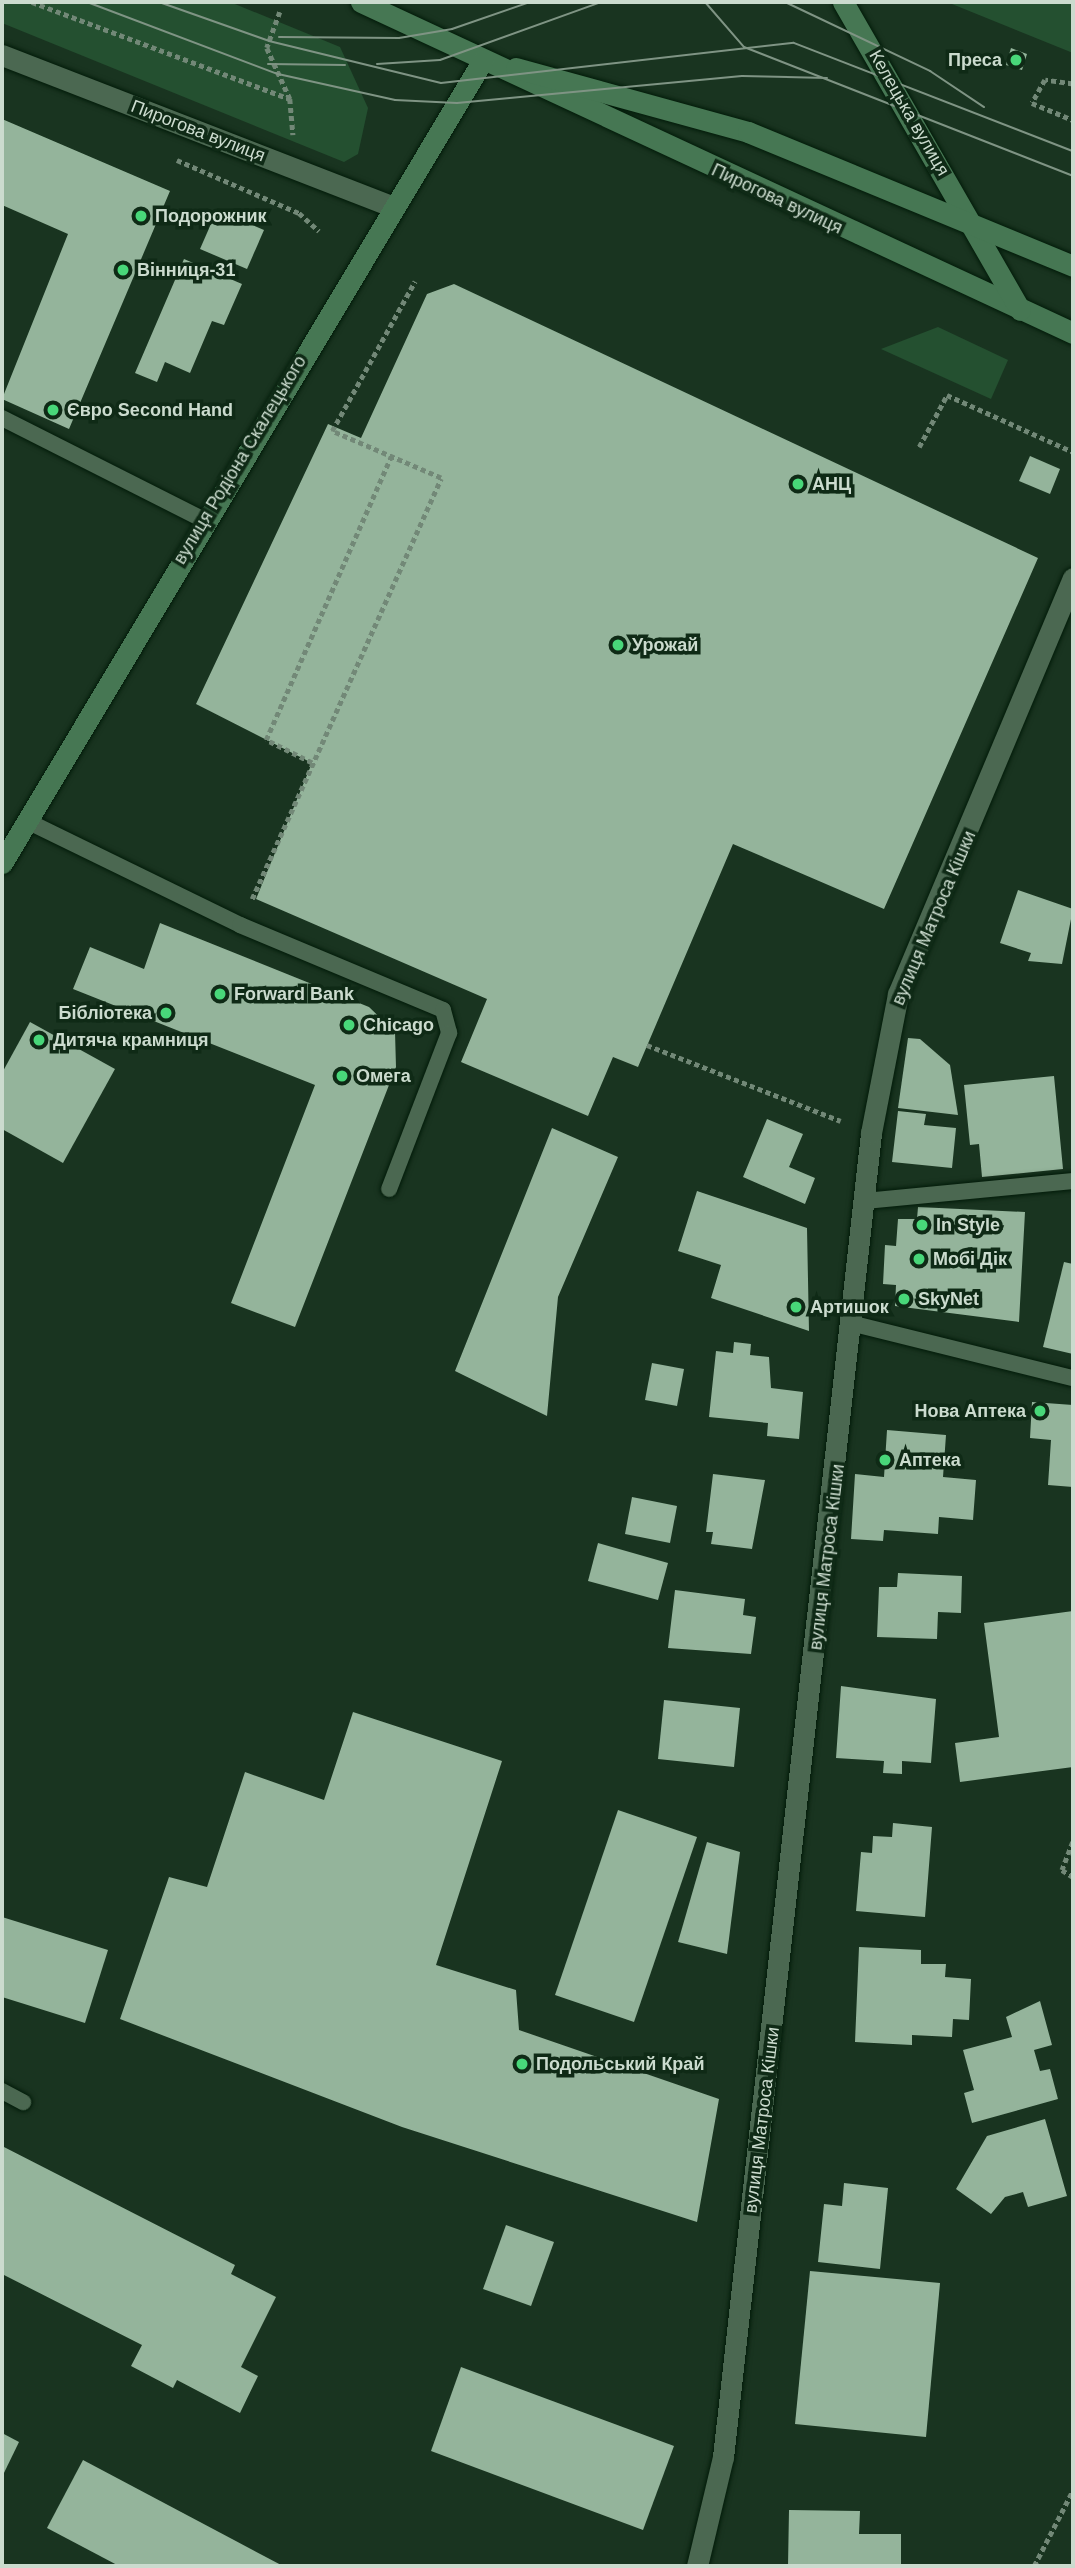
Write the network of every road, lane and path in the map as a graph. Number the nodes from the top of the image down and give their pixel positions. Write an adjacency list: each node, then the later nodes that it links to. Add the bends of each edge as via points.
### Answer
1 (32, 2): 4 (path, via 290,99 267,48)
2 (361, 2): 6 (main road, Пирогова вулиця)
3 (843, 2): 11 (main road, Келецька вулиця)
4 (280, 12)
5 (2, 55): 9 (street, Пирогова вулиця)
6 (483, 60): 9 (main road, вулиця Родіона Скалецького); 11 (main road, Пирогова вулиця, via 748,132); 15 (main road, Пирогова вулиця)
7 (1073, 84): 8 (path, via 1045,80 1032,103)
8 (1073, 120)
9 (394, 207): 21 (main road, вулиця Родіона Скалецького)
10 (299, 213): 12 (path)
11 (972, 224): 13 (main road, Пирогова вулиця); 15 (main road, Келецька вулиця)
12 (320, 230)
13 (1073, 266)
14 (415, 281): 20 (path, via 332,431)
15 (1020, 310): 16 (main road, Пирогова вулиця)
16 (1073, 333)
17 (2, 418): 21 (lane)
18 (919, 447): 19 (path, via 947,395)
19 (1073, 452)
20 (391, 456): 23 (path, via 266,740); 23 (path, via 441,478)
21 (204, 520): 24 (main road, вулиця Родіона Скалецького)
22 (1073, 578): 28 (street, вулиця Матроса Кішки, via 898,994)
23 (312, 763): 26 (path)
24 (27, 821): 25 (main road, вулиця Родіона Скалецького); 26 (lane)
25 (2, 863)
26 (240, 925): 30 (lane, via 436,1005 448,1017 449,1033)
27 (647, 1045): 28 (path)
28 (871, 1133): 31 (street, вулиця Матроса Кішки)
29 (1073, 1181): 31 (lane)
30 (389, 1189)
31 (865, 1201): 32 (street, вулиця Матроса Кішки)
32 (854, 1324): 33 (lane); 39 (street, вулиця Матроса Кішки, via 723,2457)
33 (1073, 1377)
34 (1073, 1842): 35 (path, via 1062,1870)
35 (1073, 1877)
36 (2, 2091): 37 (lane)
37 (23, 2102)
38 (1073, 2490): 40 (path)
39 (696, 2566)
40 (1034, 2566)

